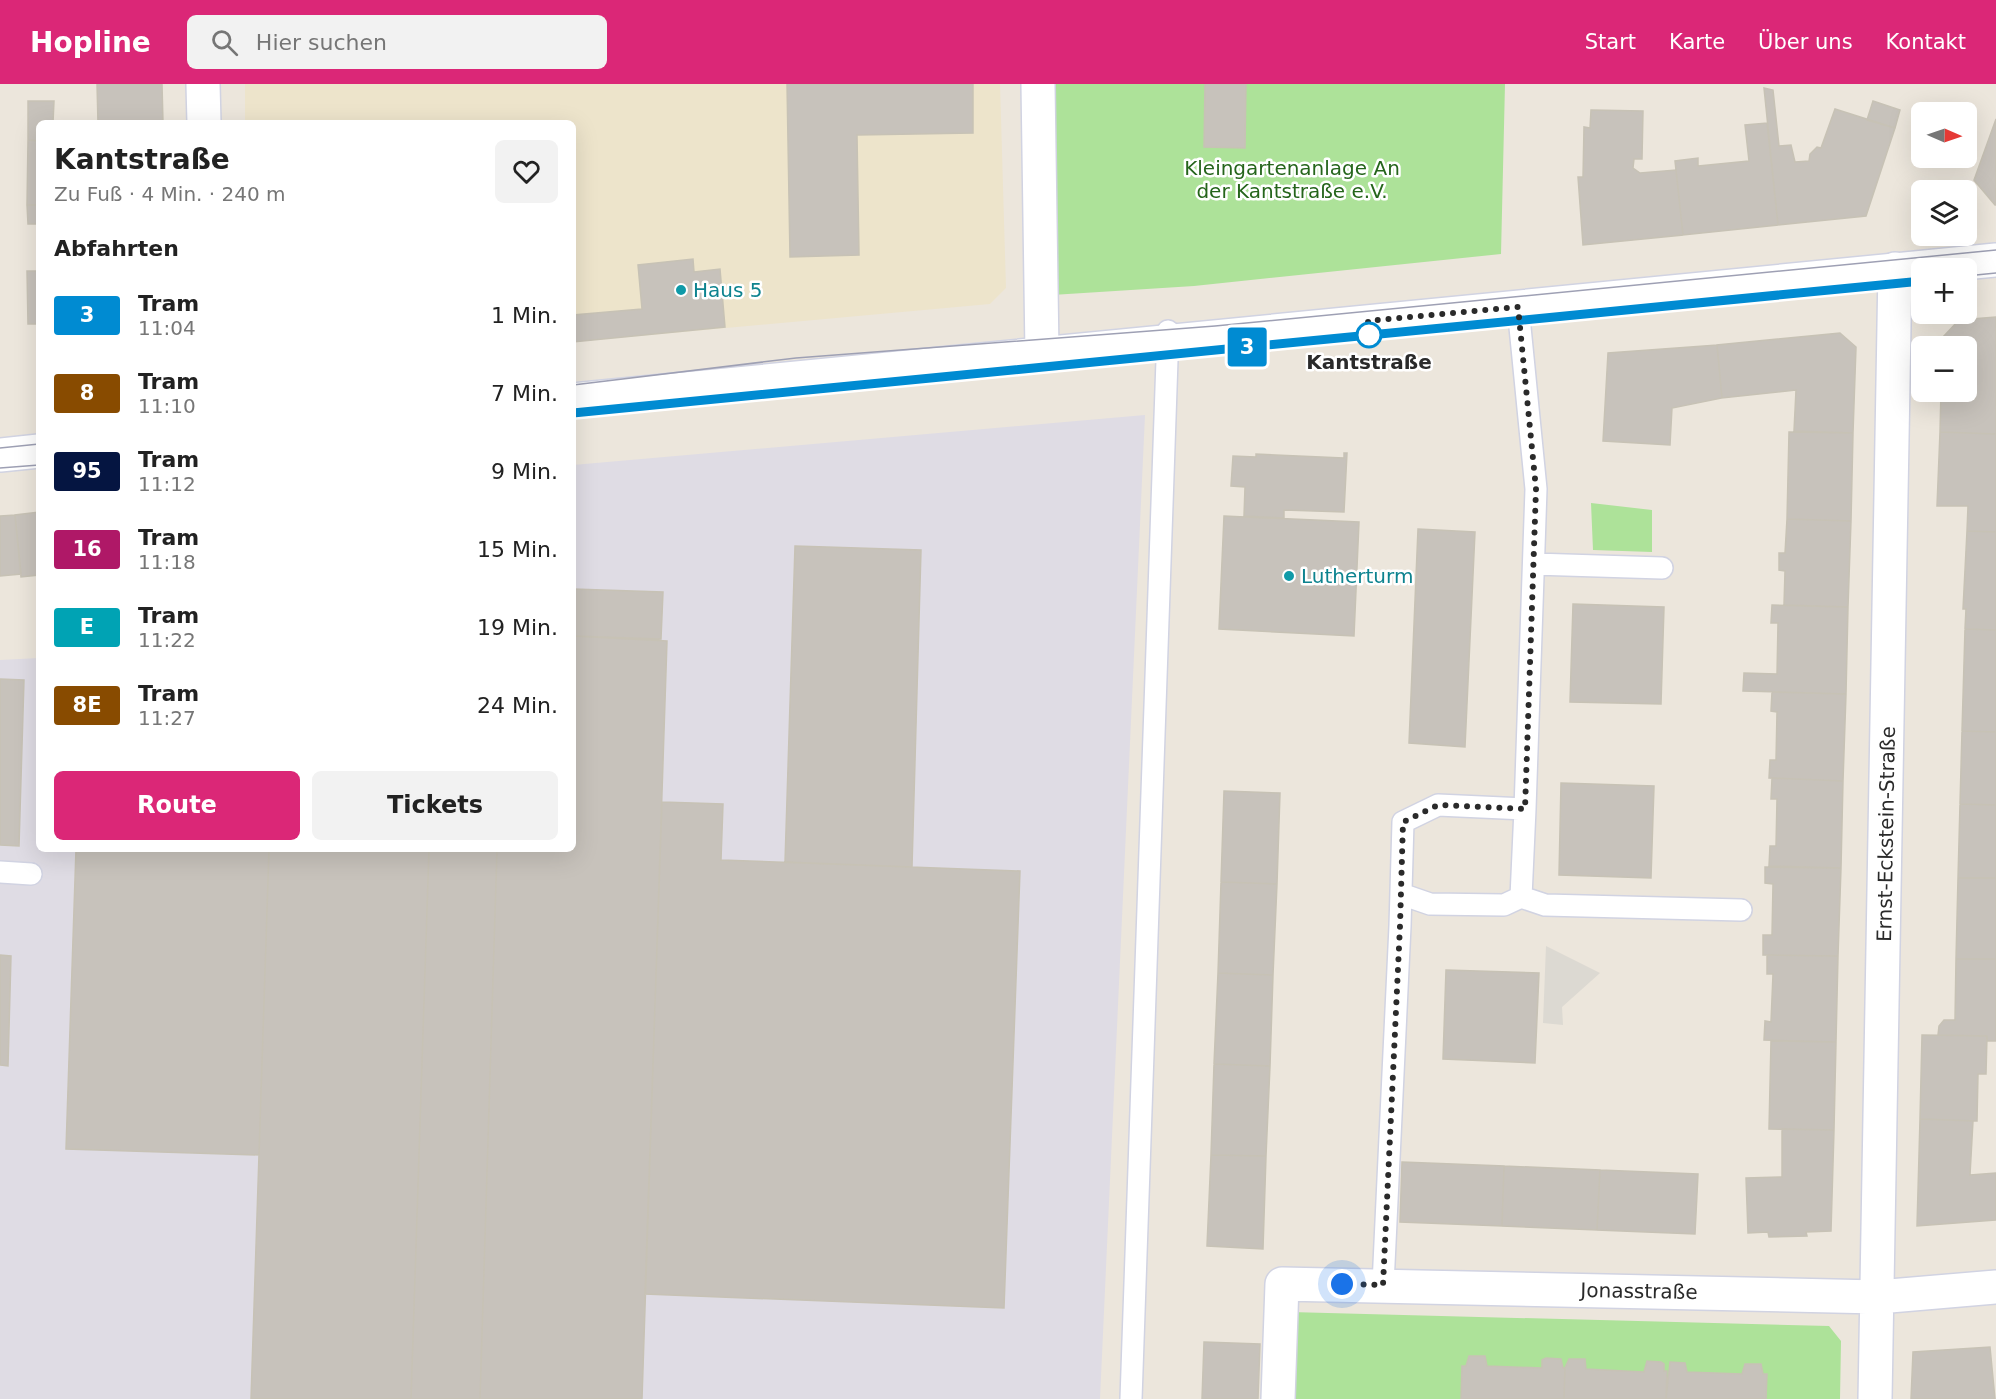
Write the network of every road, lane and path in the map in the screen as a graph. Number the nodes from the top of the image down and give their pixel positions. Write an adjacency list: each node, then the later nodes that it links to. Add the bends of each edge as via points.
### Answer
1 (203, 84): 3 (street)
2 (1038, 84): 8 (street)
3 (204, 120)
4 (1996, 260): 5 (street)
5 (1895, 269): 6 (street); 22 (street, Ernst-Eckstein-Straße)
6 (1518, 307): 7 (street); 12 (lane, via 1536,479)
7 (1169, 336): 8 (street); 23 (lane)
8 (1042, 354): 9 (street)
9 (576, 400)
10 (36, 451): 11 (street)
11 (0, 455)
12 (1534, 564): 13 (lane); 14 (lane)
13 (1662, 568)
14 (1525, 809): 17 (lane, via 1438,805 1403,822); 18 (lane)
15 (0, 872): 16 (lane)
16 (31, 874)
17 (1401, 894): 18 (lane, via 1430,904 1504,906); 20 (lane)
18 (1521, 897): 19 (lane, via 1545,905)
19 (1741, 910)
20 (1383, 1285): 22 (street, Jonasstraße); 24 (street, Jonasstraße, via 1282,1284)
21 (1996, 1287): 22 (street, Jonasstraße)
22 (1878, 1297): 25 (street, Ernst-Eckstein-Straße)
23 (1131, 1399)
24 (1278, 1399)
25 (1875, 1399)

